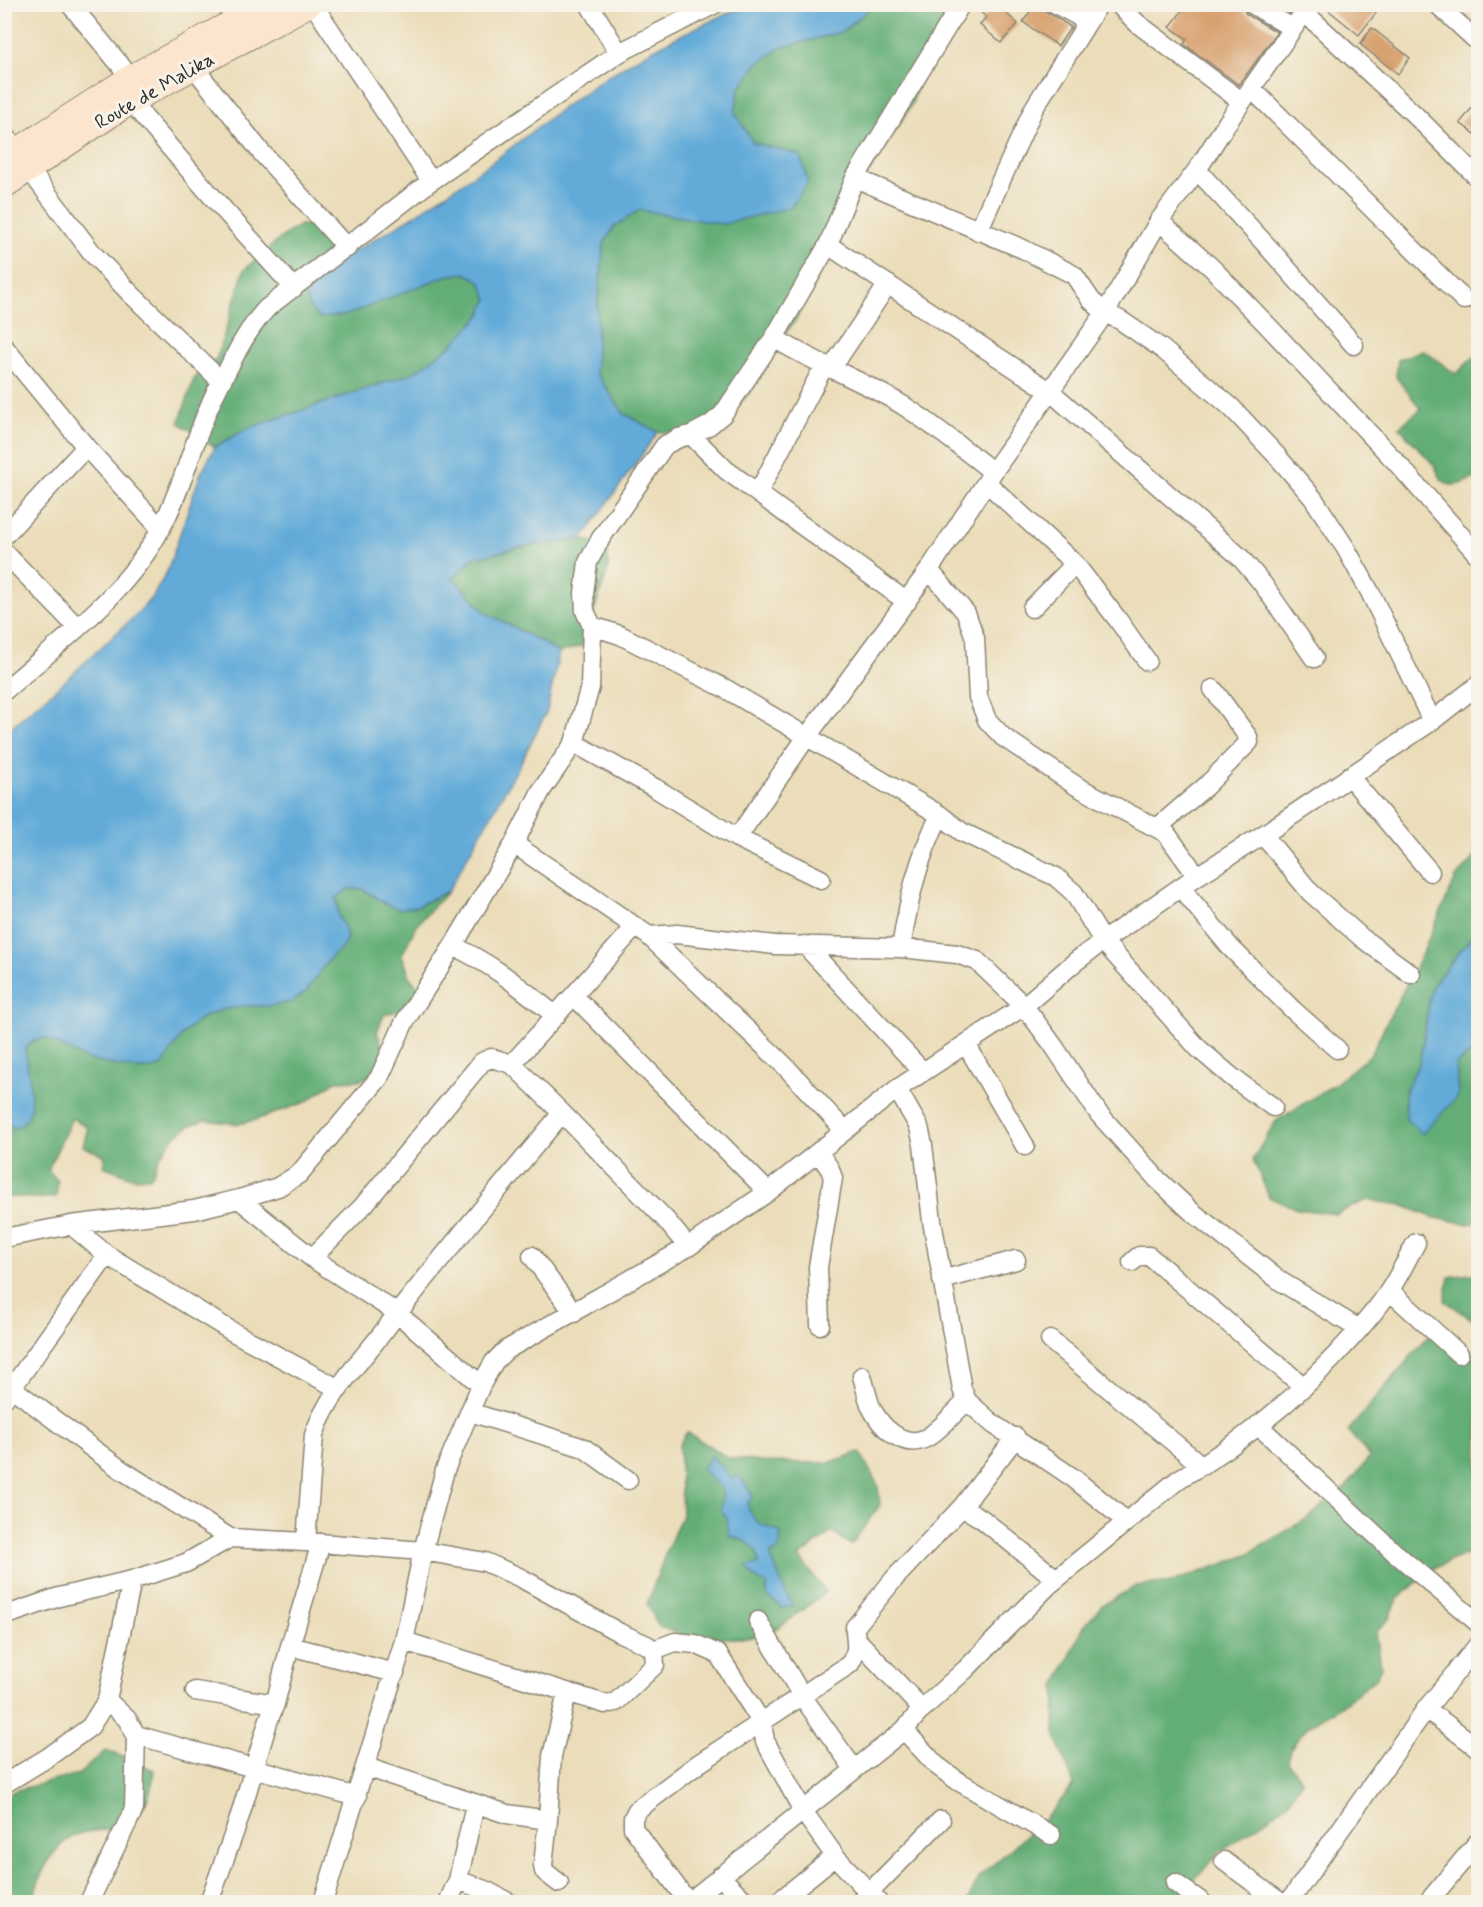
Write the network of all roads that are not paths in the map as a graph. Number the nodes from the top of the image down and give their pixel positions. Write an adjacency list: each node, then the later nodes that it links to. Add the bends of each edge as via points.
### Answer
1 (70, 4): 19 (street)
2 (268, 4): 19 (main road, Route de Malika)
3 (310, 4): 18 (main road, Route de Malika); 25 (street)
4 (589, 4): 17 (street)
5 (715, 4): 17 (street)
6 (938, 4): 13 (street)
7 (1056, 4): 14 (street)
8 (1099, 4): 14 (street)
9 (1118, 4): 20 (street, via 1138,24)
10 (1252, 4): 15 (street)
11 (1437, 4): 16 (street)
12 (1307, 8): 15 (street); 24 (street)
13 (956, 11): 23 (street)
14 (1087, 21): 28 (street, via 1034,108)
15 (1292, 28): 20 (street)
16 (1479, 42)
17 (619, 53): 25 (street)
18 (193, 66): 19 (main road, Route de Malika); 30 (street, via 249,138)
19 (131, 90): 21 (main road, Route de Malika); 32 (street, via 208,192)
20 (1246, 95): 22 (street); 33 (street)
21 (14, 153): 26 (main road, Route de Malika); 39 (street, via 100,262)
22 (1197, 170): 27 (street); 36 (street)
23 (855, 178): 28 (street); 29 (street)
24 (1479, 178)
25 (431, 181): 30 (street)
26 (4, 186)
27 (1159, 221): 34 (street); 48 (street, via 1269,327)
28 (978, 231): 34 (street, via 1074,275)
29 (828, 245): 31 (street); 35 (street)
30 (347, 248): 32 (street)
31 (888, 284): 38 (street); 40 (street)
32 (294, 288): 39 (street, via 257,319)
33 (1464, 300)
34 (1105, 313): 40 (street); 60 (street, via 1161,348 1231,407 1313,498 1370,592)
35 (774, 338): 38 (street); 41 (street, via 723,414)
36 (1354, 345)
37 (4, 347): 42 (street)
38 (828, 368): 43 (street, via 904,406 947,435); 44 (street)
39 (221, 381): 45 (street)
40 (1051, 392): 43 (street); 55 (street, via 1240,556)
41 (691, 435): 44 (street, via 726,470); 53 (street, via 665,445 588,562 585,611)
42 (86, 447): 45 (street); 46 (street)
43 (990, 477): 49 (street); 50 (street)
44 (759, 491): 51 (street)
45 (161, 529): 54 (street, via 133,572)
46 (4, 536)
47 (4, 552): 54 (street)
48 (1479, 555)
49 (1075, 564): 52 (street); 56 (street)
50 (929, 570): 51 (street); 65 (street, via 966,613 975,638 978,697 987,720 1003,737 1078,787)
51 (907, 602): 61 (street)
52 (1032, 608)
53 (592, 626): 61 (street, via 620,635 726,689); 62 (street, via 590,687)
54 (77, 627): 59 (street)
55 (1314, 658)
56 (1147, 662)
57 (1478, 687): 60 (street)
58 (1213, 689): 65 (street, via 1249,742)
59 (4, 691)
60 (1431, 721): 63 (street)
61 (806, 738): 64 (street); 67 (street)
62 (574, 743): 67 (street); 68 (street, via 541,791)
63 (1348, 776): 66 (street); 69 (street)
64 (940, 815): 74 (street, via 962,832 1056,877 1074,893); 77 (street, via 909,897)
65 (1157, 828): 70 (street, via 1166,833)
66 (1263, 835): 70 (street); 78 (street, via 1311,893)
67 (737, 838): 71 (street)
68 (514, 844): 73 (street); 76 (street)
69 (1430, 872)
70 (1197, 876): 72 (street)
71 (821, 879)
72 (1181, 888): 74 (street); 83 (street, via 1230,947)
73 (642, 932): 75 (street); 79 (street); 89 (street, via 785,1066)
74 (1103, 941): 80 (street); 87 (street, via 1199,1049)
75 (805, 945): 77 (street); 85 (street)
76 (453, 946): 81 (street, via 508,977); 93 (street, via 405,1021 379,1078 326,1144 299,1174)
77 (901, 948): 80 (street, via 957,954 976,961)
78 (1411, 974)
79 (574, 996): 81 (street); 92 (street)
80 (1024, 1006): 82 (street); 108 (street, via 1099,1114 1157,1179 1217,1233 1280,1281)
81 (556, 1016): 84 (street)
82 (966, 1044): 85 (street); 90 (street)
83 (1337, 1049)
84 (512, 1064): 88 (street); 100 (street, via 491,1058 482,1062 363,1206)
85 (923, 1072): 86 (street)
86 (897, 1089): 89 (street); 103 (street, via 918,1127 923,1145)
87 (1273, 1107)
88 (562, 1113): 97 (street, via 666,1219); 105 (street)
89 (845, 1131): 91 (street)
90 (1025, 1146)
91 (818, 1152): 92 (street); 107 (street, via 833,1178 818,1267)
92 (768, 1192): 97 (street)
93 (239, 1199): 94 (street, via 194,1210); 100 (street)
94 (71, 1225): 95 (street); 98 (street)
95 (4, 1238)
96 (1416, 1243): 104 (street)
97 (688, 1247): 106 (street)
98 (106, 1255): 114 (street); 115 (street, via 254,1344)
99 (532, 1256): 106 (street)
100 (312, 1258): 105 (street)
101 (1016, 1260): 103 (street)
102 (1132, 1262): 113 (street, via 1139,1256 1149,1256)
103 (942, 1280): 116 (street)
104 (1390, 1291): 108 (street); 110 (street)
105 (398, 1313): 112 (street); 115 (street)
106 (574, 1313): 112 (street, via 506,1350)
107 (820, 1325)
108 (1359, 1329): 113 (street)
109 (1050, 1340): 120 (street)
110 (1459, 1354)
111 (862, 1376): 116 (street, via 872,1407 884,1425 905,1441 926,1438)
112 (481, 1385): 117 (street)
113 (1304, 1387): 118 (street)
114 (7, 1389): 124 (street, via 120,1469)
115 (339, 1389): 125 (street, via 314,1435)
116 (967, 1401): 119 (street, via 993,1424)
117 (470, 1412): 121 (street, via 584,1448); 126 (street, via 445,1470)
118 (1258, 1425): 120 (street); 131 (street, via 1394,1551)
119 (1016, 1437): 122 (street); 123 (street)
120 (1202, 1466): 123 (street)
121 (628, 1480)
122 (963, 1507): 128 (street); 133 (street, via 894,1579 855,1627)
123 (1126, 1521): 128 (street)
124 (230, 1538): 125 (street); 127 (street, via 186,1563)
125 (314, 1542): 126 (street); 135 (street)
126 (423, 1551): 132 (street); 136 (street, via 485,1562)
127 (132, 1580): 129 (street, via 59,1597); 141 (street)
128 (1056, 1580): 143 (street)
129 (4, 1616)
130 (758, 1621): 140 (street)
131 (1479, 1623)
132 (404, 1641): 137 (street); 139 (street)
133 (858, 1641): 140 (street, via 850,1664); 143 (street)
134 (1479, 1644): 144 (street)
135 (290, 1646): 137 (street); 142 (street)
136 (654, 1650): 139 (street, via 655,1665 616,1702 605,1704); 145 (street, via 675,1642 695,1644 718,1654)
137 (394, 1673): 150 (street)
138 (195, 1691): 142 (street)
139 (567, 1693): 156 (street, via 552,1756)
140 (802, 1696): 145 (street); 151 (street)
141 (107, 1700): 147 (street, via 127,1719); 152 (street, via 90,1727)
142 (275, 1704): 149 (street)
143 (922, 1709): 146 (street)
144 (1426, 1709): 148 (street); 177 (street)
145 (762, 1723): 155 (street, via 765,1741); 172 (street, via 689,1771 637,1810 633,1818 633,1828)
146 (904, 1730): 151 (street); 158 (street, via 936,1765 958,1781)
147 (136, 1735): 149 (street); 167 (street, via 134,1809)
148 (1479, 1749)
149 (255, 1767): 153 (street); 168 (street)
150 (366, 1767): 153 (street); 154 (street)
151 (854, 1770): 155 (street)
152 (4, 1784)
153 (357, 1797): 169 (street)
154 (475, 1804): 156 (street); 163 (street)
155 (803, 1811): 160 (street); 162 (street)
156 (548, 1820): 165 (street, via 543,1865 544,1871)
157 (941, 1820): 166 (street)
158 (1051, 1835)
159 (1479, 1842): 178 (street)
160 (835, 1856): 166 (street); 174 (street)
161 (1224, 1861): 176 (street)
162 (720, 1876): 172 (street); 173 (street)
163 (458, 1880): 170 (street); 171 (street)
164 (1175, 1882): 175 (street)
165 (558, 1883)
166 (868, 1899)
167 (89, 1902)
168 (209, 1902)
169 (323, 1902)
170 (448, 1902)
171 (508, 1902)
172 (688, 1902)
173 (746, 1902)
174 (778, 1902)
175 (1202, 1902)
176 (1280, 1902)
177 (1289, 1902)
178 (1428, 1902)

